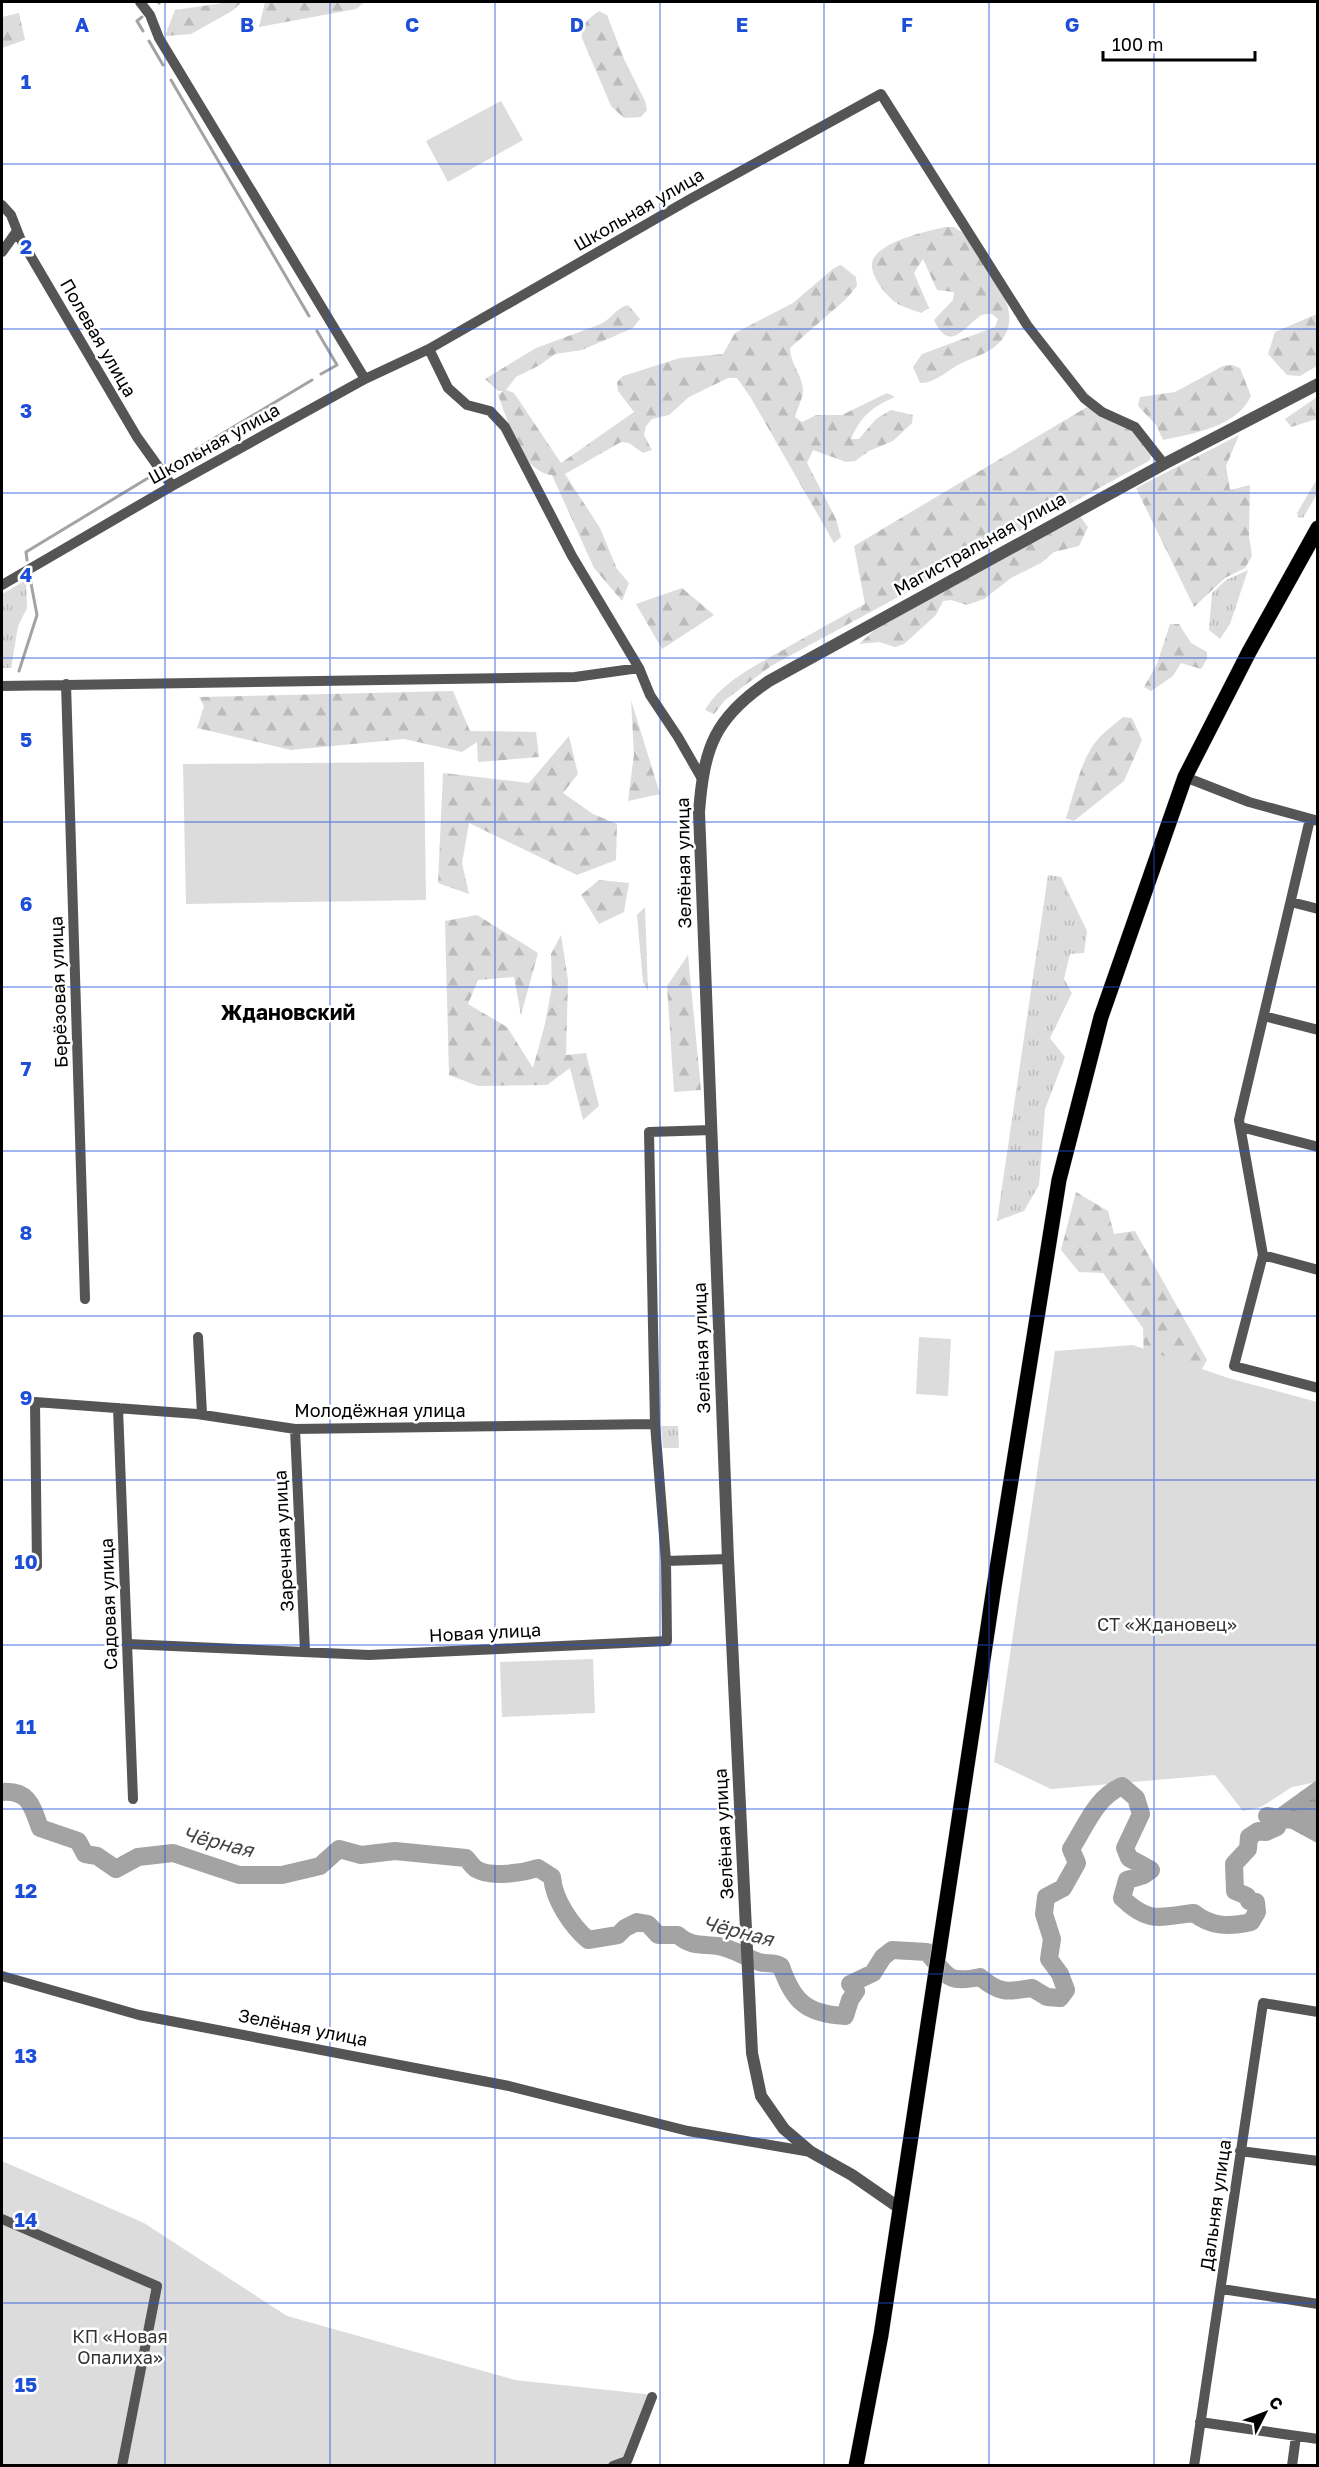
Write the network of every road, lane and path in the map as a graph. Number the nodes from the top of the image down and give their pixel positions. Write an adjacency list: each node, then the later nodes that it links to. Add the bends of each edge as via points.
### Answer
1 (140, 2): 6 (street)
2 (2, 205): 3 (street, Полевая улица)
3 (17, 231): 4 (street); 9 (street, Полевая улица, via 137,437)
4 (2, 252)
5 (429, 349): 6 (street, Школьная улица); 8 (street, Школьная улица, via 881,94 1027,325 1084,398 1102,412 1135,427); 12 (street, via 448,388 467,405 490,411 506,427 572,556)
6 (365, 379): 9 (street, Школьная улица)
7 (1317, 384): 8 (street, Магистральная улица)
8 (1164, 464): 15 (street, Магистральная улица, via 750,693 724,719 712,739)
9 (171, 486): 11 (street, Школьная улица)
10 (1317, 528): 16 (main road)
11 (2, 585)
12 (639, 668): 13 (street, via 574,677); 15 (street, via 650,695)
13 (66, 684): 14 (street); 27 (street, Берёзовая улица)
14 (2, 686)
15 (701, 777): 23 (street, Зелёная улица, via 699,812)
16 (1185, 777): 17 (street, via 1249,802); 45 (main road, via 1101,1017 1059,1180)
17 (1314, 820): 18 (street)
18 (1291, 902): 19 (street); 20 (street)
19 (1317, 909)
20 (1264, 1016): 21 (street); 22 (street, via 1239,1120)
21 (1317, 1030)
22 (1241, 1127): 24 (street); 25 (street)
23 (712, 1130): 32 (street, via 649,1132); 34 (street, Зелёная улица)
24 (1317, 1147)
25 (1263, 1255): 26 (street); 29 (street, via 1233,1366)
26 (1317, 1270)
27 (85, 1299)
28 (198, 1336): 31 (street)
29 (1317, 1388)
30 (118, 1408): 31 (street, Молодёжная улица); 36 (street, Молодёжная улица, via 35,1402); 37 (street, Садовая улица)
31 (202, 1414): 33 (street, Молодёжная улица)
32 (655, 1424): 33 (street, Молодёжная улица); 35 (street)
33 (295, 1429): 38 (street, Заречная улица)
34 (728, 1559): 35 (street); 43 (street, Зелёная улица, via 752,2054 761,2096 784,2129)
35 (666, 1561): 38 (street, Новая улица, via 667,1641 369,1655)
36 (37, 1566)
37 (127, 1644): 38 (street, Новая улица); 39 (street, Садовая улица)
38 (305, 1651)
39 (133, 1799)
40 (2, 1976): 43 (street, Зелёная улица, via 139,2015 508,2086 688,2131)
41 (1317, 2012): 42 (street, Дальняя улица, via 1263,2003)
42 (1240, 2151): 44 (street); 47 (street, Дальняя улица)
43 (811, 2152): 45 (street, Зелёная улица)
44 (1317, 2161)
45 (901, 2209): 55 (main road)
46 (2, 2219): 53 (street, via 157,2286)
47 (1222, 2289): 48 (street); 50 (street, Дальняя улица)
48 (1317, 2304)
49 (652, 2397): 54 (street, via 627,2461)
50 (1200, 2422): 51 (street); 56 (street, Дальняя улица)
51 (1296, 2436): 52 (street); 57 (street)
52 (1317, 2439)
53 (122, 2466)
54 (613, 2466)
55 (856, 2466)
56 (1194, 2466)
57 (1292, 2466)

